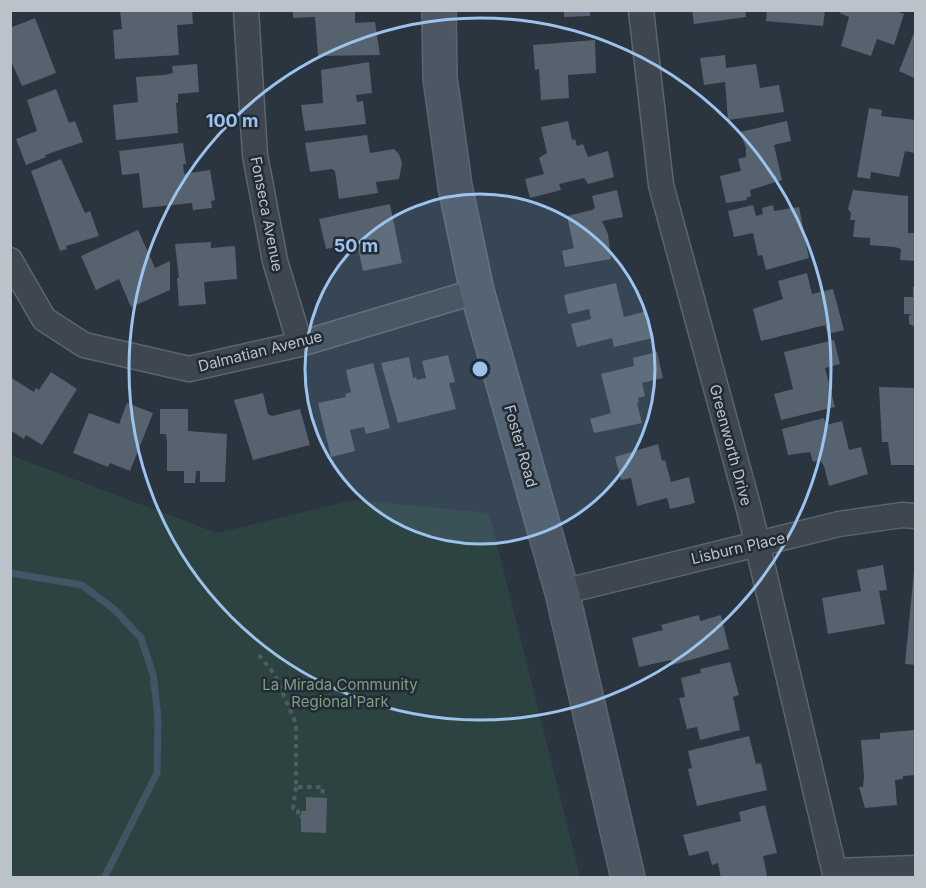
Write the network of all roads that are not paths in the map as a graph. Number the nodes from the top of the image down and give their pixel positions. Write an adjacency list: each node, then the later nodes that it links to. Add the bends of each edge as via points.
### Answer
1 (246, 10): 6 (street, Fonseca Avenue, via 255,155 275,261)
2 (439, 10): 5 (street, Foster Road, via 440,78 455,186)
3 (641, 10): 8 (street, Greenworth Drive, via 661,185)
4 (10, 260): 6 (street, Dalmatian Avenue, via 44,319 84,345 189,369)
5 (477, 291): 6 (street, Dalmatian Avenue); 9 (street, Foster Road)
6 (300, 344)
7 (915, 516): 8 (street, Lisburn Place, via 839,524)
8 (757, 543): 9 (street, Lisburn Place); 11 (street, Greenworth Drive)
9 (562, 592): 12 (street, Foster Road)
10 (915, 868): 11 (street)
11 (835, 874)
12 (628, 878)

